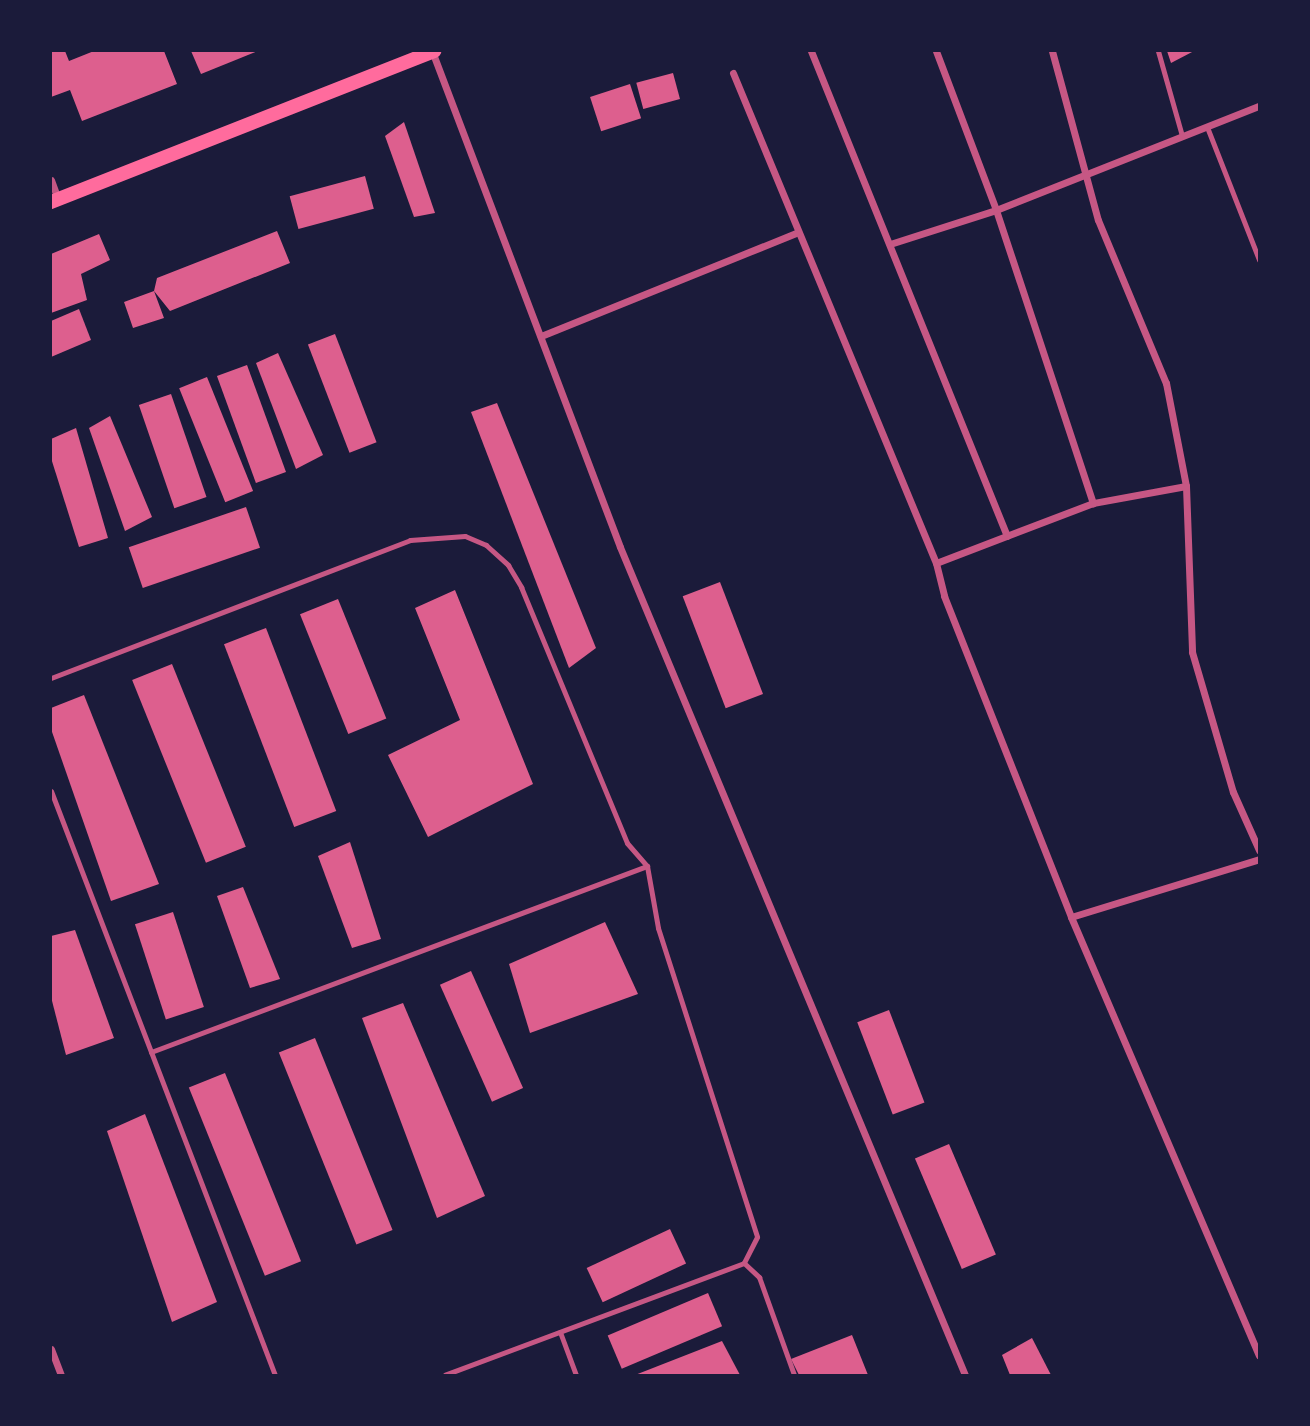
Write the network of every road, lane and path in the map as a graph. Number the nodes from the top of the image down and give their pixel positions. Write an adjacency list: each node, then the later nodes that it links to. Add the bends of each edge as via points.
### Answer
1 (432, 51): 12 (main road); 17 (street)
2 (811, 51): 15 (street)
3 (936, 51): 13 (street)
4 (1052, 51): 10 (street)
5 (1158, 51): 9 (lane)
6 (733, 72): 14 (street)
7 (1259, 106): 8 (street)
8 (1207, 127): 9 (street); 16 (lane)
9 (1182, 136): 10 (street)
10 (1083, 174): 13 (street); 18 (street, via 1166,383)
11 (51, 180): 12 (street)
12 (55, 200)
13 (996, 210): 15 (street); 19 (street)
14 (798, 232): 17 (street); 21 (street)
15 (890, 244): 20 (street)
16 (1259, 260)
17 (541, 336): 38 (street, via 620,547)
18 (1186, 486): 19 (street); 24 (street, via 1192,652 1233,792)
19 (1093, 503): 20 (street)
20 (1007, 536): 21 (street)
21 (936, 563): 27 (street, via 944,596)
22 (51, 678): 26 (lane, via 410,540 465,536 486,545 508,565 627,843)
23 (51, 791): 28 (lane)
24 (1259, 850)
25 (1259, 859): 27 (street)
26 (647, 866): 28 (lane); 29 (lane, via 658,928 752,1210 757,1237)
27 (1072, 917): 32 (street)
28 (151, 1052): 34 (lane)
29 (744, 1263): 30 (lane); 37 (lane, via 759,1277)
30 (560, 1332): 35 (lane); 36 (lane)
31 (51, 1349): 33 (street)
32 (1259, 1354)
33 (61, 1375)
34 (275, 1375)
35 (445, 1375)
36 (576, 1375)
37 (794, 1375)
38 (965, 1375)

